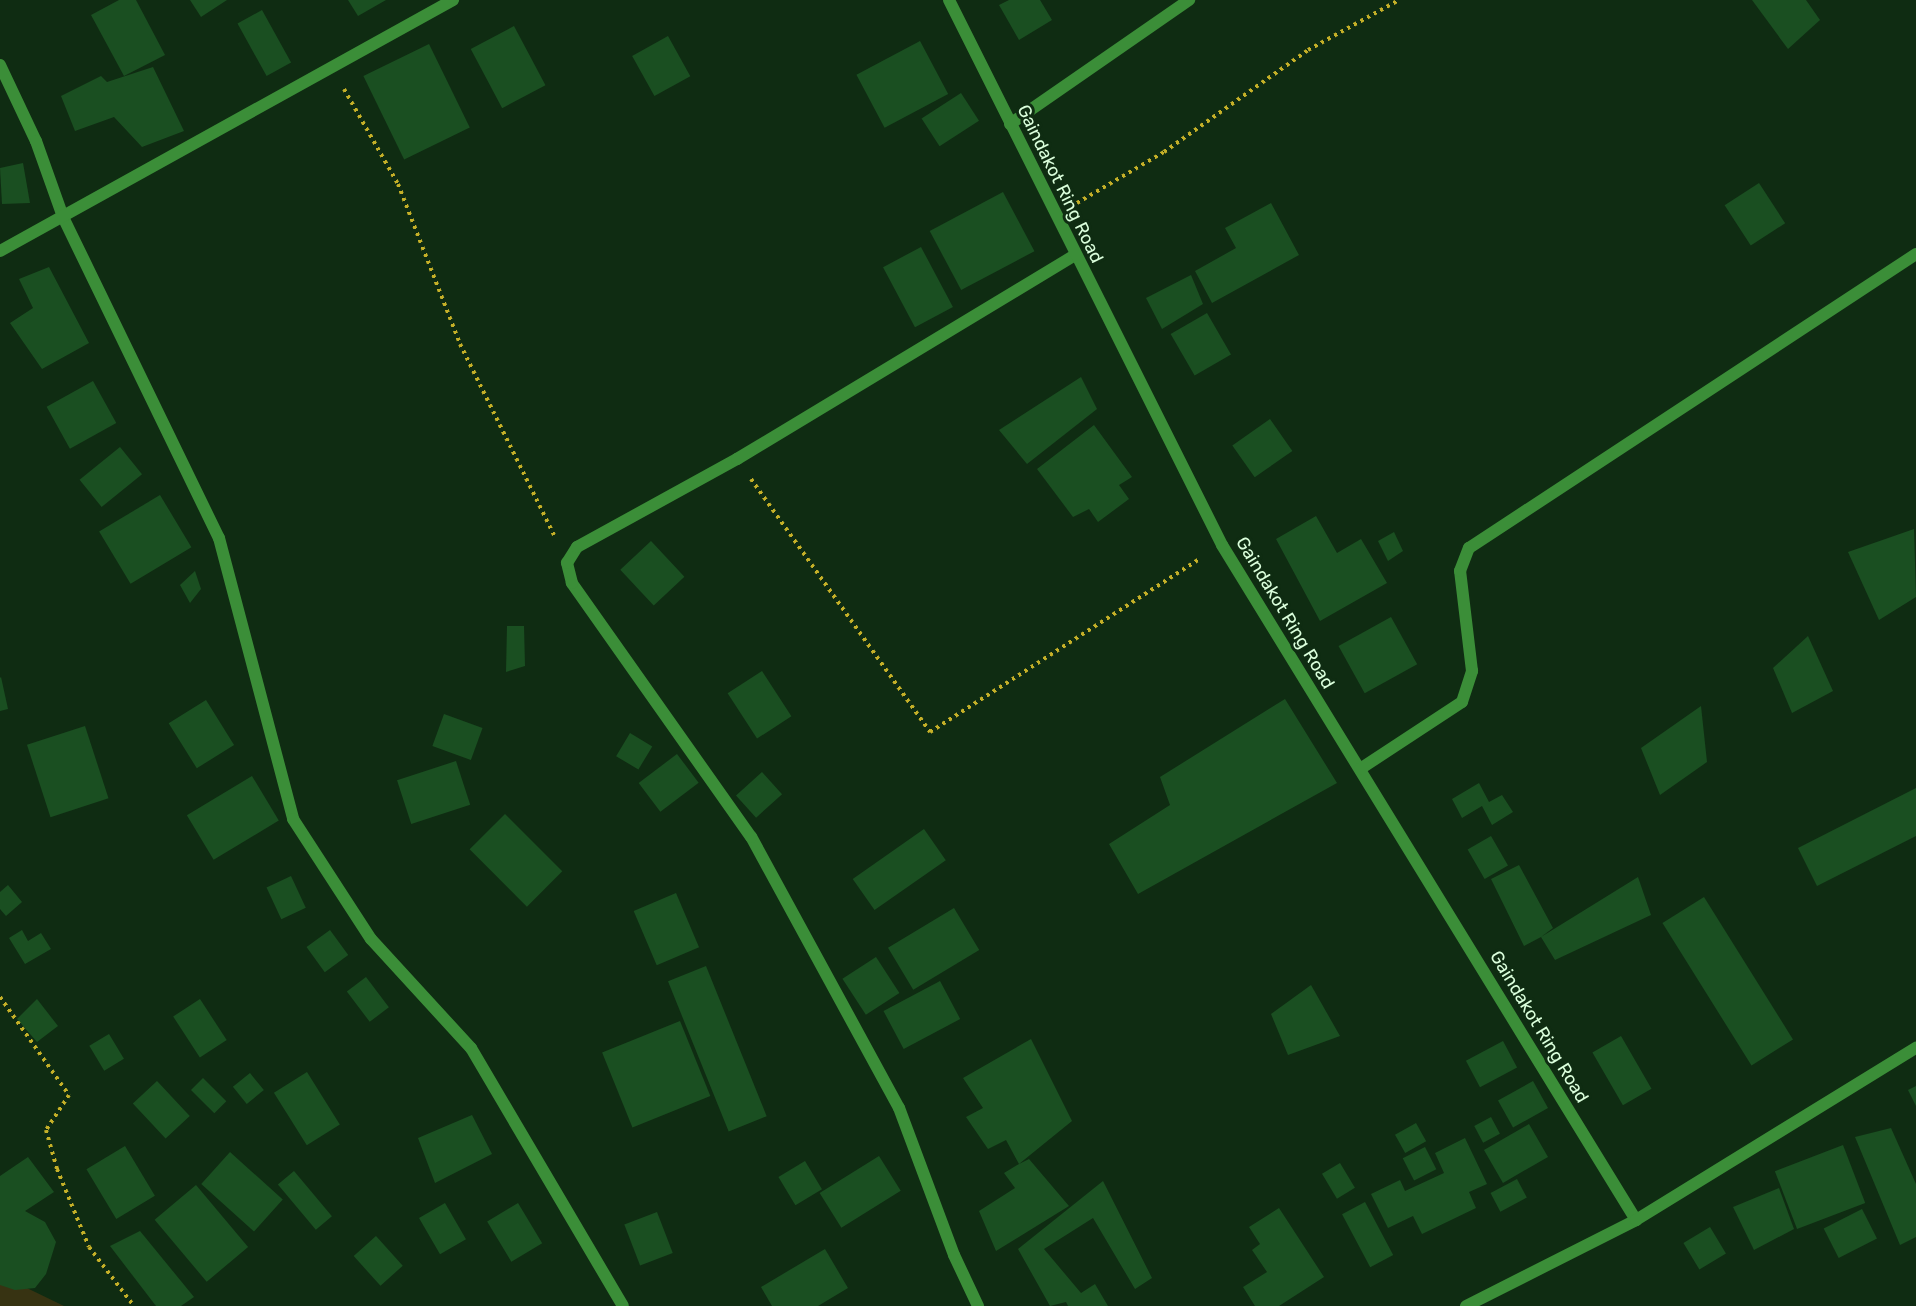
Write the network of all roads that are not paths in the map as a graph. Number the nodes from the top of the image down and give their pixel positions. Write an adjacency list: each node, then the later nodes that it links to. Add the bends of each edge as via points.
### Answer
1 (453, 0): 6 (street)
2 (949, 0): 5 (street, Gaindakot Ring Road)
3 (1189, 0): 5 (street)
4 (0, 65): 6 (street, via 36,141)
5 (1010, 124): 9 (street, Gaindakot Ring Road)
6 (63, 217): 7 (street); 13 (street, via 219,538 293,819 371,939 471,1048)
7 (0, 251)
8 (1916, 254): 10 (street, via 1469,548 1460,571 1472,671 1462,702)
9 (1075, 255): 10 (street, Gaindakot Ring Road, via 1222,545); 14 (street, via 737,459 577,547 567,563 572,583 751,837 900,1108 954,1256)
10 (1360, 770): 12 (street, Gaindakot Ring Road)
11 (1916, 1048): 12 (street)
12 (1635, 1220): 15 (street)
13 (623, 1306)
14 (978, 1306)
15 (1466, 1306)

